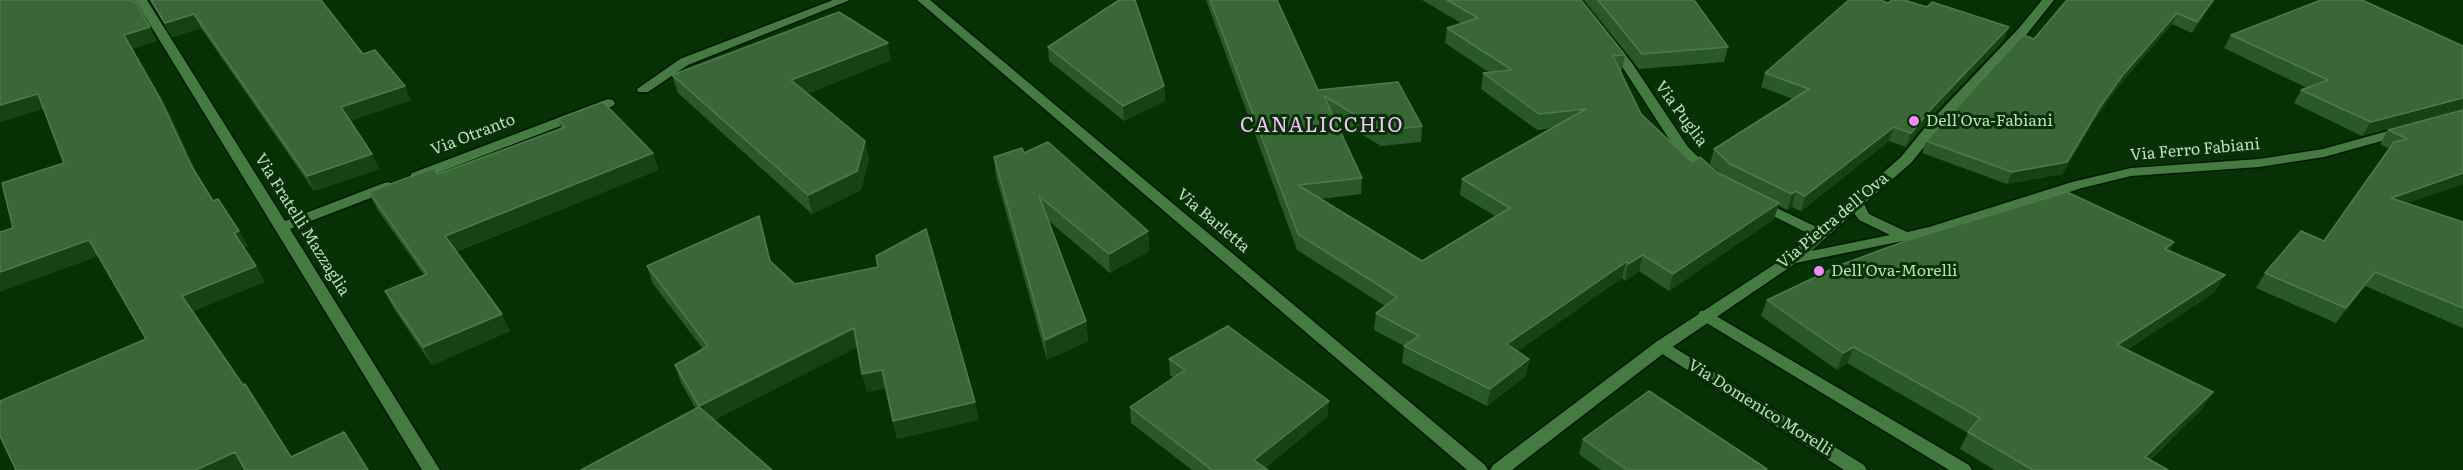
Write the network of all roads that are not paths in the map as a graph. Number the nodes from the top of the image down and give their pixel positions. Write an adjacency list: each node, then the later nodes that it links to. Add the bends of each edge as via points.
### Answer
1 (141, 0): 12 (street, Via Fratelli Mazzaglia)
2 (844, 0): 6 (street, via 684,62)
3 (923, 0): 19 (street, Via Barletta)
4 (2048, 0): 11 (street, Via Pietra dell'Ova, via 1906,160)
5 (1601, 33): 9 (street, Via Puglia, via 1628,66 1683,150)
6 (643, 89)
7 (608, 103): 12 (street, Via Otranto)
8 (2417, 128): 14 (street, Via Ferro Fabiani, via 2324,153 2259,163 2131,172)
9 (1720, 184)
10 (1750, 199): 13 (street)
11 (1856, 204): 13 (street, Via Pietra dell'Ova); 14 (street, via 1864,217)
12 (282, 227): 18 (street, Via Fratelli Mazzaglia)
13 (1820, 234): 15 (street, Via Pietra dell'Ova)
14 (1904, 236): 15 (street, Via Ferro Fabiani)
15 (1792, 260): 16 (street, Via Pietra dell'Ova)
16 (1706, 315): 17 (street, Via Pietra dell'Ova); 22 (street)
17 (1662, 346): 20 (street, Via Pietra dell'Ova); 21 (street, Via Domenico Morelli)
18 (430, 470)
19 (1479, 470)
20 (1499, 470)
21 (1858, 470)
22 (1963, 470)

